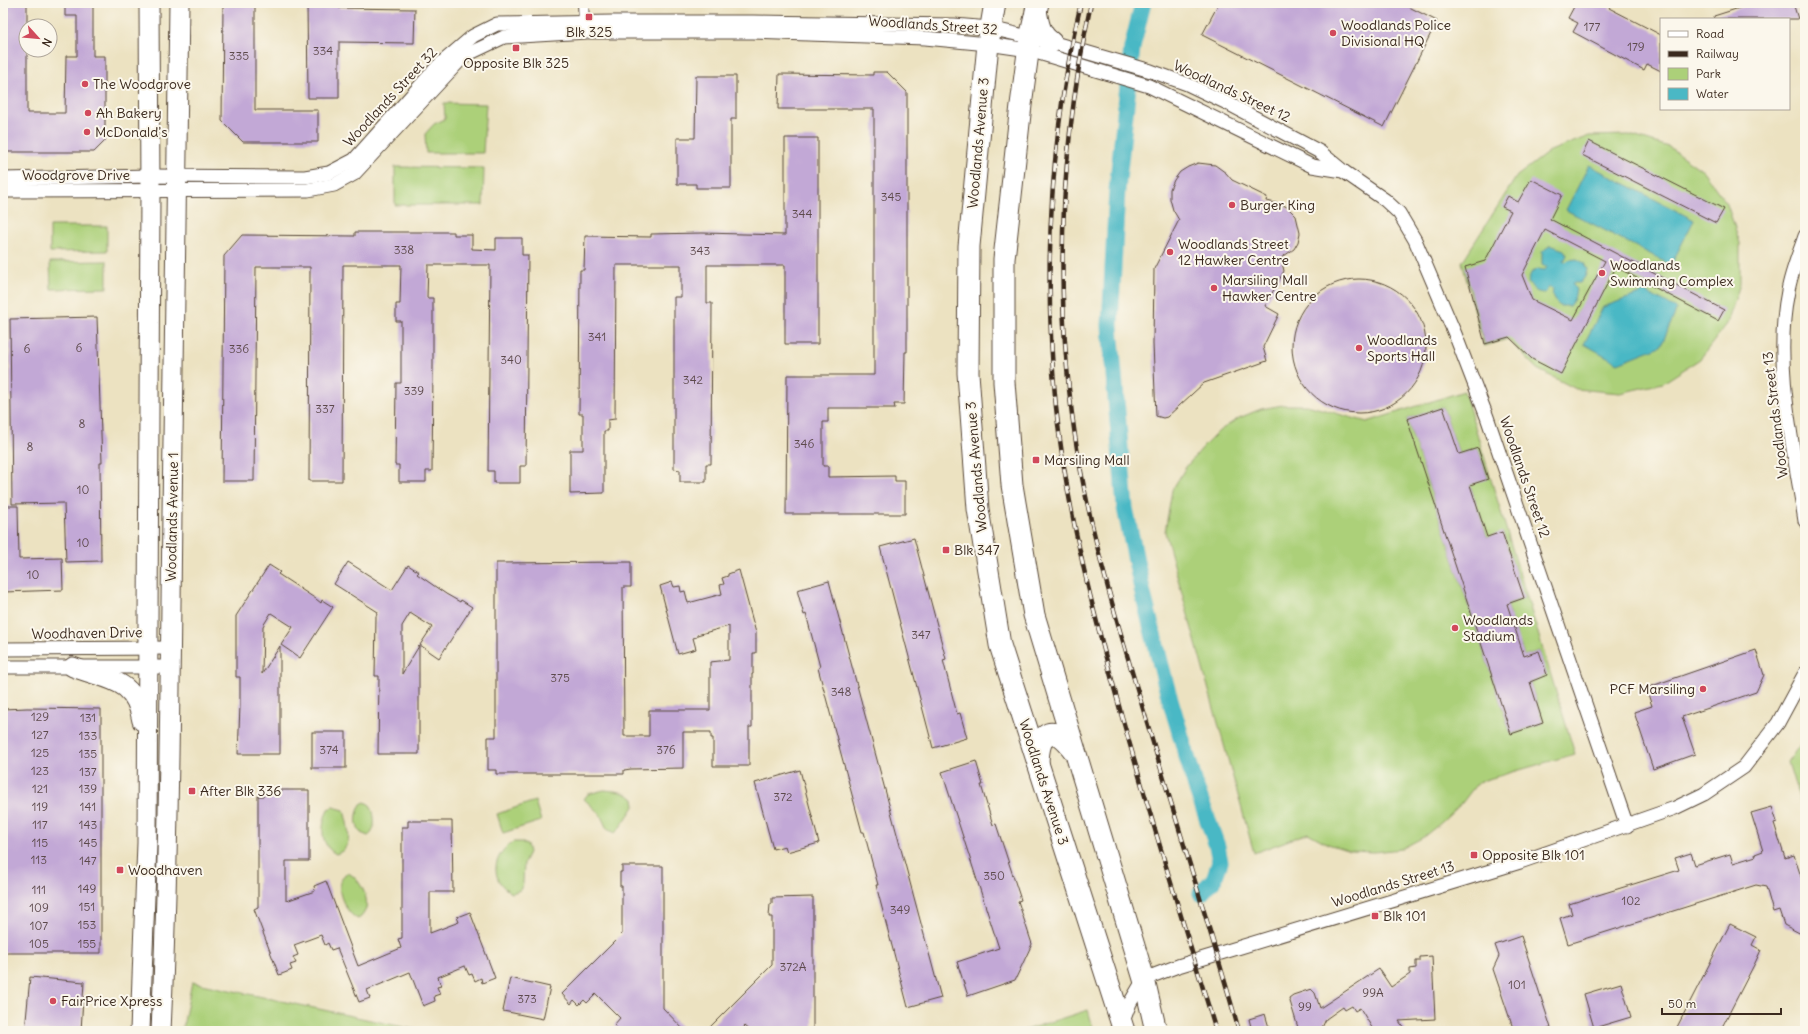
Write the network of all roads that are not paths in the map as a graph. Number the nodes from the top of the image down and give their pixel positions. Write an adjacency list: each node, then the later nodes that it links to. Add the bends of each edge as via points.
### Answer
1 (148, 3): 12 (main road, Woodlands Avenue 1)
2 (178, 3): 13 (main road, Woodlands Avenue 1)
3 (583, 3): 6 (street)
4 (995, 3): 7 (main road, Woodlands Avenue 3)
5 (1037, 6): 8 (main road, via 1041,31); 9 (main road)
6 (584, 22): 7 (street, Woodlands Street 32, via 954,25); 13 (street, Woodlands Street 32, via 497,24 473,36 437,66 354,160 329,173 305,177)
7 (989, 36): 9 (street, Woodlands Street 32); 13 (street, Woodlands Street 32, via 925,38 753,32 587,32 504,37 464,56 354,174 334,185 308,190); 26 (main road, Woodlands Avenue 3, via 969,246 968,381 978,509 1000,645)
8 (1051, 42): 9 (street, Woodlands Street 12); 10 (street, Woodlands Street 12, via 1187,84 1320,152)
9 (1030, 44): 10 (street, Woodlands Street 12, via 1180,100 1312,166); 25 (main road, via 1004,259 1004,382 1012,485 1034,615)
10 (1343, 171): 27 (street, Woodlands Street 12, via 1399,213 1432,277 1487,417)
11 (3, 179): 12 (street, Woodgrove Drive)
12 (150, 183): 13 (street, Woodlands Street 32); 14 (street, Woodgrove Drive); 19 (main road, Woodlands Avenue 1)
13 (178, 183): 17 (main road, Woodlands Avenue 1)
14 (3, 191)
15 (1805, 236): 16 (street, Woodlands Street 13, via 1788,291 1782,339 1787,401)
16 (1805, 522)
17 (171, 648): 19 (street, Woodhaven Drive); 22 (main road, Woodlands Avenue 1)
18 (3, 650): 19 (street, Woodhaven Drive)
19 (148, 658): 21 (street, Woodhaven Drive); 22 (street, Woodhaven Drive); 24 (main road, Woodlands Avenue 1)
20 (3, 667): 21 (street, Woodhaven Drive)
21 (73, 667): 24 (main road, via 119,682 136,699 142,722)
22 (171, 667): 32 (main road, Woodlands Avenue 1)
23 (1805, 673): 27 (street, Woodlands Street 13, via 1778,723 1744,767 1704,794)
24 (147, 729): 31 (main road, Woodlands Avenue 1, via 147,843)
25 (1076, 753): 26 (main road, via 1062,737 1052,734 1045,736 1040,741); 28 (main road)
26 (1038, 764): 30 (main road, Woodlands Avenue 3)
27 (1627, 826): 28 (street, Woodlands Street 13, via 1520,862 1178,966)
28 (1144, 979): 29 (main road); 30 (street, via 1130,1003)
29 (1150, 1008): 33 (main road); 34 (main road)
30 (1123, 1028)
31 (140, 1031)
32 (161, 1031)
33 (1156, 1031)
34 (1159, 1031)

